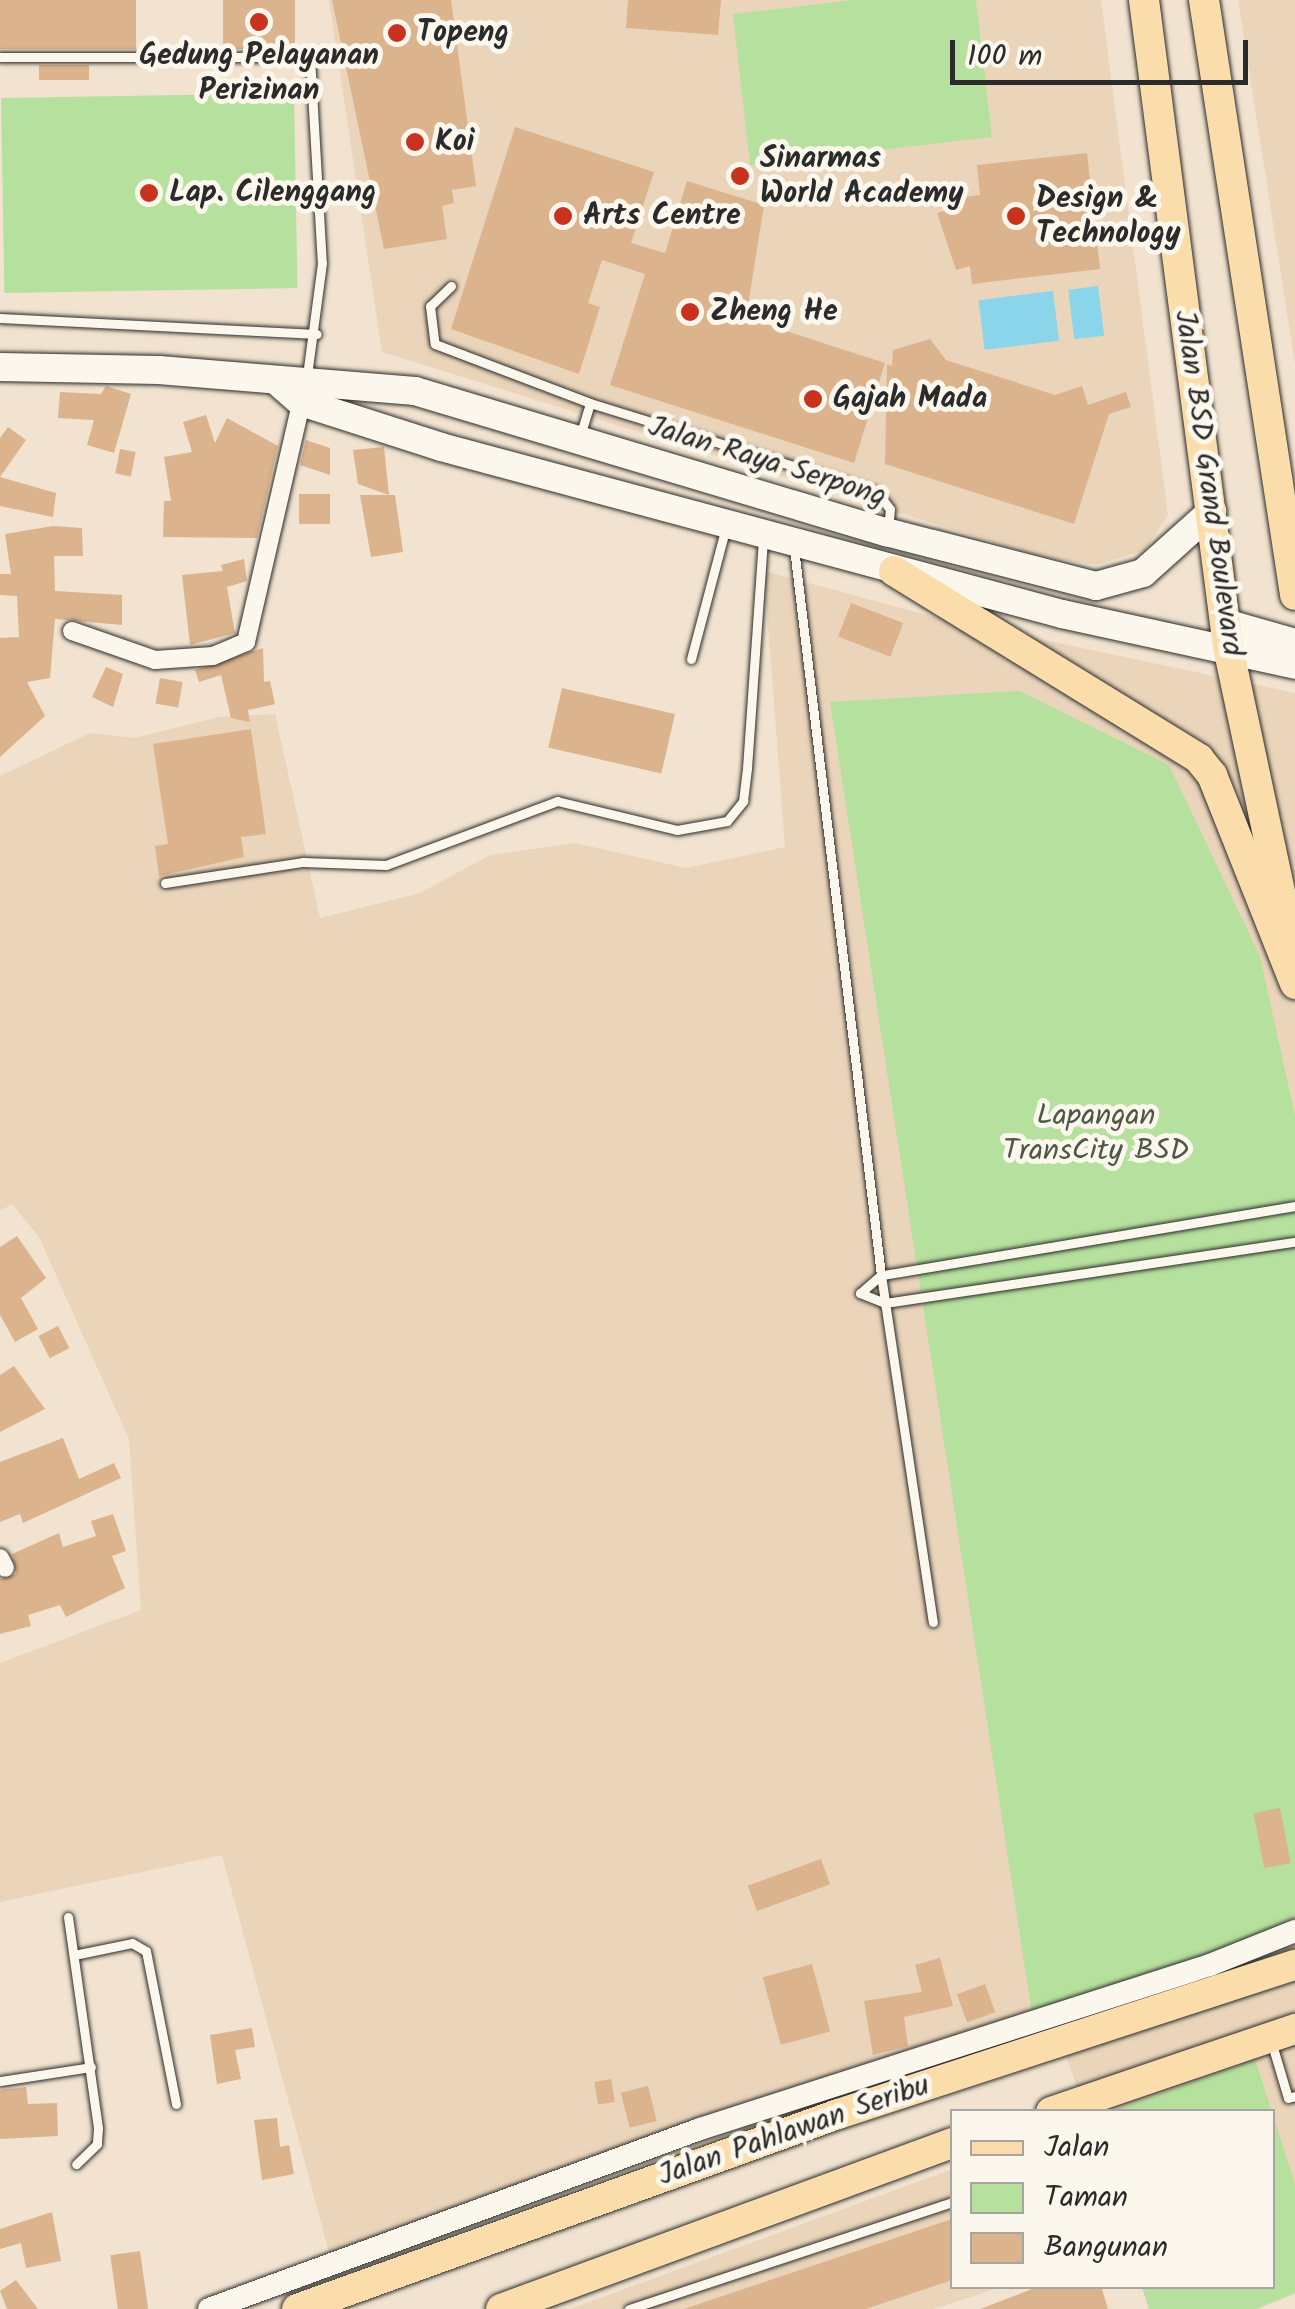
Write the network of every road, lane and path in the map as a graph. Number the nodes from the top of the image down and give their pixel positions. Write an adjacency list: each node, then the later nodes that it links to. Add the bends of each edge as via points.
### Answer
1 (1144, 0): 13 (main road, Jalan BSD Grand Boulevard)
2 (1204, 0): 18 (main road)
3 (0, 57): 6 (lane, via 310,57 322,263)
4 (452, 286): 10 (lane, via 430,306 435,344)
5 (0, 318): 6 (lane)
6 (317, 334): 8 (lane)
7 (0, 367): 8 (main road, Jalan Raya Serpong, via 160,370)
8 (296, 389): 9 (main road, Jalan Raya Serpong); 11 (main road, Jalan Raya Serpong); 21 (street, via 246,642 213,656 155,660)
9 (415, 391): 11 (main road); 12 (main road, Jalan Raya Serpong)
10 (590, 404): 12 (lane); 16 (lane, via 877,492 890,509)
11 (399, 433): 14 (main road, Jalan Raya Serpong)
12 (579, 438): 16 (main road, Jalan Raya Serpong)
13 (1212, 510): 16 (main road, Jalan Raya Serpong, via 1144,573 1110,586); 22 (main road, Jalan BSD Grand Boulevard)
14 (727, 522): 15 (main road, Jalan Raya Serpong); 24 (lane)
15 (763, 531): 17 (main road, Jalan Raya Serpong); 26 (lane, via 746,785 727,821 676,830 557,801 386,865 303,862)
16 (886, 532)
17 (793, 540): 19 (main road, Jalan Raya Serpong); 31 (lane)
18 (1291, 553): 20 (main road)
19 (894, 571): 22 (main road, Jalan Raya Serpong); 28 (main road, via 1199,759 1212,775)
20 (1295, 596)
21 (72, 631)
22 (1227, 635): 23 (main road, Jalan Raya Serpong); 25 (main road); 27 (main road, Jalan BSD Grand Boulevard)
23 (1295, 643)
24 (691, 660)
25 (1295, 665)
26 (166, 883)
27 (1295, 963)
28 (1295, 984)
29 (1295, 1206): 31 (lane)
30 (1295, 1242): 32 (lane)
31 (881, 1275): 32 (lane); 32 (lane, via 860,1294)
32 (885, 1303): 33 (lane)
33 (933, 1622)
34 (68, 1917): 36 (lane)
35 (1295, 1930): 47 (street, via 1210,1965 700,2129)
36 (74, 1954): 39 (lane); 42 (lane, via 132,1943 146,1951)
37 (1295, 1965): 48 (main road, Jalan Pahlawan Seribu, via 838,2114)
38 (1282, 2034): 41 (lane, via 1288,2098); 43 (main road)
39 (90, 2066): 40 (lane); 45 (lane, via 97,2144)
40 (0, 2081)
41 (1295, 2096)
42 (176, 2104)
43 (1060, 2109)
44 (950, 2143): 49 (main road, Jalan Pahlawan Seribu)
45 (76, 2164)
46 (950, 2203): 50 (lane)
47 (209, 2309)
48 (297, 2309)
49 (501, 2309)
50 (629, 2309)

